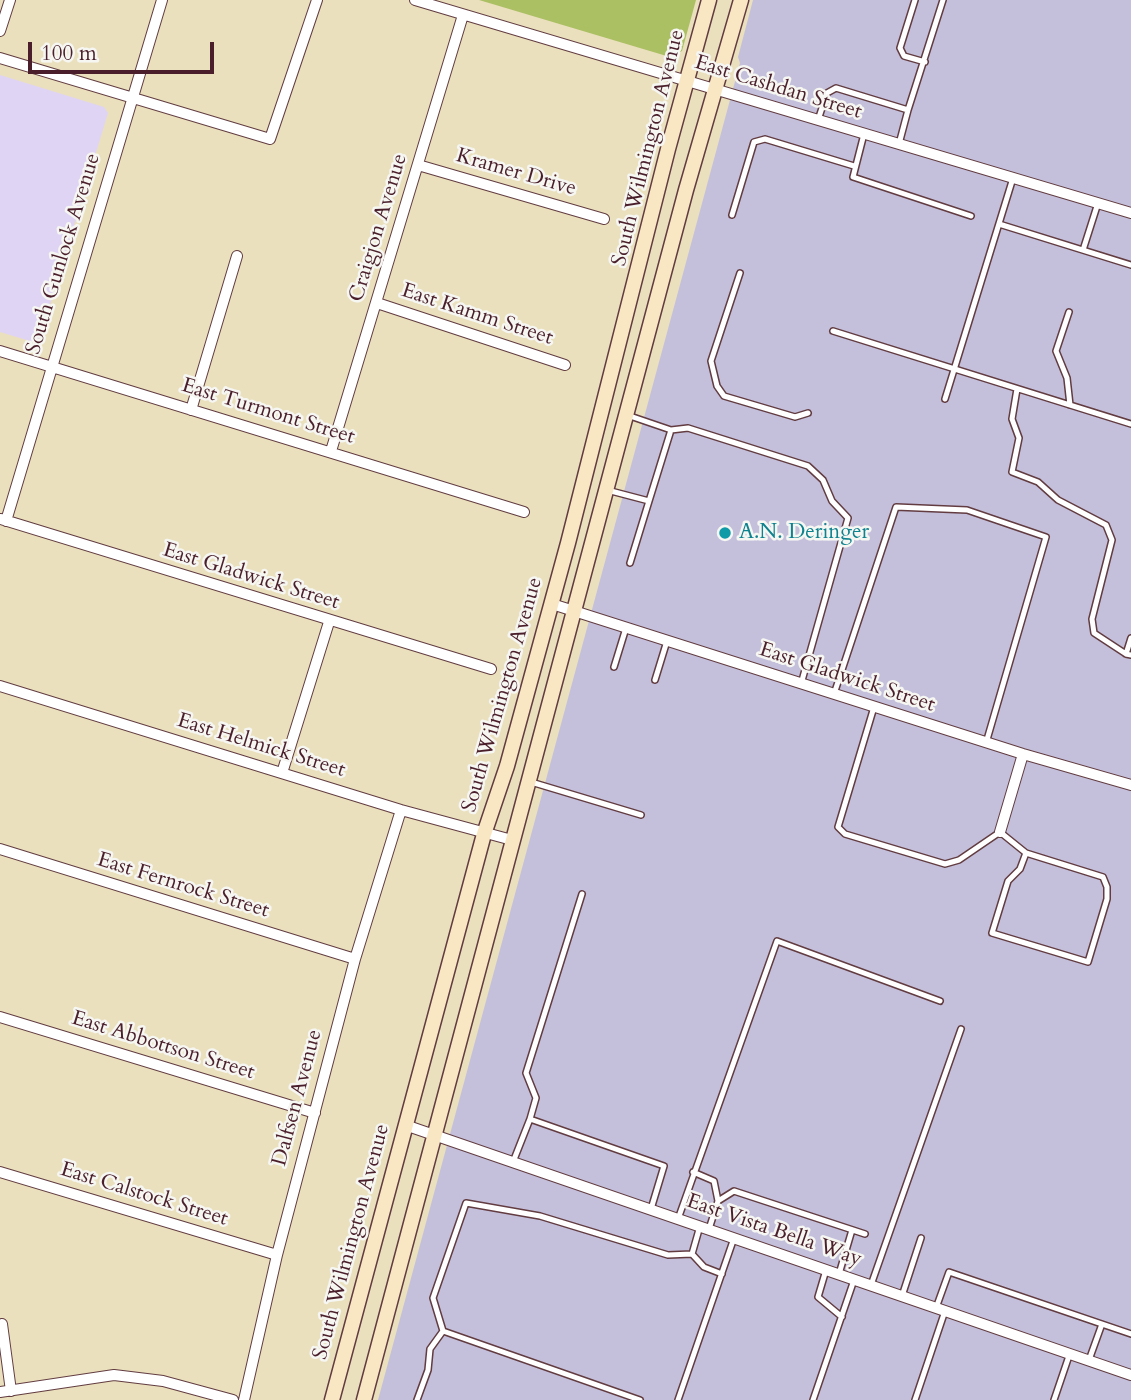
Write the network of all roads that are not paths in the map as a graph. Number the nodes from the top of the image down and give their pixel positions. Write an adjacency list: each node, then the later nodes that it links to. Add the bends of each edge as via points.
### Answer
1 (10, 0): 10 (street)
2 (162, 0): 15 (street, South Gunlock Avenue)
3 (317, 0): 15 (street, via 270,138)
4 (415, 0): 9 (street, East Cashdan Street)
5 (709, 0): 13 (main road, South Wilmington Avenue)
6 (741, 0): 14 (main road)
7 (915, 0): 12 (lane, via 900,48 904,56)
8 (943, 0): 12 (lane)
9 (463, 15): 13 (street, East Cashdan Street); 20 (street, Craigjon Avenue)
10 (0, 31)
11 (0, 58): 15 (street)
12 (925, 62): 16 (lane)
13 (686, 81): 14 (street, East Cashdan Street); 54 (main road, South Wilmington Avenue)
14 (713, 89): 17 (street, East Cashdan Street); 45 (main road)
15 (132, 96): 38 (street, South Gunlock Avenue)
16 (908, 110): 17 (lane, via 835,88 827,93); 19 (lane)
17 (818, 120): 18 (street, East Cashdan Street)
18 (864, 134): 19 (street, East Cashdan Street); 21 (lane)
19 (899, 144): 22 (street, East Cashdan Street)
20 (418, 165): 27 (street, Kramer Drive); 33 (street, Craigjon Avenue)
21 (854, 166): 25 (lane, via 765,139 754,142); 26 (lane, via 853,177)
22 (1013, 178): 23 (street, East Cashdan Street); 28 (lane)
23 (1098, 203): 24 (street, East Cashdan Street); 29 (lane)
24 (1131, 213)
25 (732, 215)
26 (971, 216)
27 (604, 219)
28 (999, 224): 29 (lane); 39 (lane)
29 (1083, 250): 31 (lane)
30 (237, 256): 43 (street)
31 (1131, 265)
32 (740, 272): 44 (lane, via 711,361 717,386 724,396 795,417)
33 (377, 303): 37 (street, East Kamm Street); 48 (street, Craigjon Avenue)
34 (1069, 312): 42 (lane, via 1056,351 1067,378)
35 (833, 331): 39 (lane)
36 (0, 351): 38 (street, East Turmont Street)
37 (565, 365)
38 (50, 366): 43 (street, East Turmont Street); 52 (street, South Gunlock Avenue)
39 (954, 369): 40 (lane); 41 (lane)
40 (1017, 389): 42 (lane); 60 (lane, via 1012,419 1019,438 1012,472 1038,482 1058,500 1106,525 1112,540 1092,619 1094,633)
41 (945, 398)
42 (1070, 405): 46 (lane)
43 (191, 410): 48 (street, East Turmont Street)
44 (808, 413)
45 (627, 415): 47 (lane); 49 (main road)
46 (1131, 424)
47 (671, 430): 50 (lane); 64 (lane, via 688,428 808,466 824,480 832,501 848,518)
48 (331, 451): 51 (street, East Turmont Street)
49 (607, 490): 50 (lane); 55 (main road)
50 (649, 501): 53 (lane)
51 (524, 512)
52 (3, 520): 56 (street, East Gladwick Street)
53 (630, 563)
54 (552, 604): 55 (street, East Gladwick Street); 76 (main road, South Wilmington Avenue)
55 (574, 612): 57 (street, East Gladwick Street); 71 (main road)
56 (329, 622): 62 (street, East Gladwick Street); 70 (street)
57 (626, 628): 59 (street, East Gladwick Street); 61 (lane)
58 (1131, 638): 60 (lane)
59 (667, 641): 63 (lane); 64 (street, East Gladwick Street)
60 (1128, 654)
61 (614, 667)
62 (491, 670)
63 (655, 680)
64 (801, 684): 66 (street, East Gladwick Street)
65 (0, 686): 70 (street, East Helmick Street)
66 (834, 694): 67 (street, East Gladwick Street); 68 (lane, via 896,507 967,510 1046,537)
67 (874, 707): 68 (street, East Gladwick Street); 75 (lane, via 838,827 845,835 945,864 959,860)
68 (986, 743): 69 (street, East Gladwick Street)
69 (1023, 754): 72 (street, East Gladwick Street); 75 (street)
70 (282, 773): 73 (street, East Helmick Street)
71 (528, 781): 74 (lane); 77 (main road)
72 (1131, 785)
73 (401, 810): 76 (street, East Helmick Street); 81 (street, Dalfsen Avenue)
74 (641, 815)
75 (1000, 832): 79 (lane)
76 (484, 834): 77 (street, East Helmick Street); 87 (main road, South Wilmington Avenue)
77 (512, 841): 88 (main road)
78 (0, 849): 81 (street, East Fernrock Street)
79 (1026, 853): 79 (lane, via 1103,877 1107,900 1088,962 992,933 1008,881 1020,869)
80 (582, 894): 86 (lane, via 526,1073 536,1098)
81 (355, 959): 85 (street, Dalfsen Avenue)
82 (940, 1000): 91 (lane, via 777,941)
83 (0, 1017): 85 (street, East Abbottson Street)
84 (961, 1028): 106 (lane)
85 (315, 1113): 101 (street, Dalfsen Avenue)
86 (530, 1119): 89 (lane); 93 (lane, via 664,1166)
87 (405, 1125): 88 (street, East Vista Bella Way); 120 (main road, South Wilmington Avenue)
88 (434, 1135): 89 (street, East Vista Bella Way); 121 (main road)
89 (513, 1162): 93 (street, East Vista Bella Way)
90 (0, 1172): 101 (street, East Calstock Street)
91 (694, 1172): 92 (lane, via 715,1181); 94 (lane)
92 (718, 1202): 95 (lane); 96 (lane, via 734,1191)
93 (651, 1209): 94 (street, East Vista Bella Way)
94 (678, 1219): 95 (street, East Vista Bella Way)
95 (704, 1228): 98 (street, East Vista Bella Way); 100 (lane)
96 (852, 1230): 97 (lane); 104 (lane)
97 (864, 1234)
98 (734, 1238): 102 (street, East Vista Bella Way); 103 (lane)
99 (921, 1238): 107 (lane)
100 (692, 1254): 103 (lane, via 704,1267); 112 (lane, via 667,1255 540,1216 466,1203 433,1298)
101 (277, 1255): 119 (street, Dalfsen Avenue)
102 (826, 1270): 104 (street, East Vista Bella Way); 109 (lane, via 818,1297)
103 (722, 1274): 124 (lane)
104 (838, 1274): 105 (street, East Vista Bella Way)
105 (854, 1279): 106 (street, East Vista Bella Way); 109 (lane)
106 (871, 1285): 107 (street, East Vista Bella Way)
107 (902, 1296): 108 (street, East Vista Bella Way)
108 (941, 1309): 111 (lane, via 949,1272); 114 (street, East Vista Bella Way); 126 (lane)
109 (842, 1317): 125 (lane)
110 (2, 1324): 117 (street)
111 (1102, 1324): 113 (lane); 115 (lane)
112 (443, 1331): 122 (lane, via 430,1349); 123 (lane)
113 (1131, 1334)
114 (1070, 1353): 115 (street, East Vista Bella Way); 127 (lane)
115 (1089, 1360): 116 (street, East Vista Bella Way)
116 (1130, 1371)
117 (6, 1392): 118 (street, via 114,1375 163,1381)
118 (233, 1400)
119 (244, 1400)
120 (332, 1400)
121 (364, 1400)
122 (417, 1400)
123 (640, 1400)
124 (678, 1400)
125 (813, 1400)
126 (915, 1400)
127 (1054, 1400)

